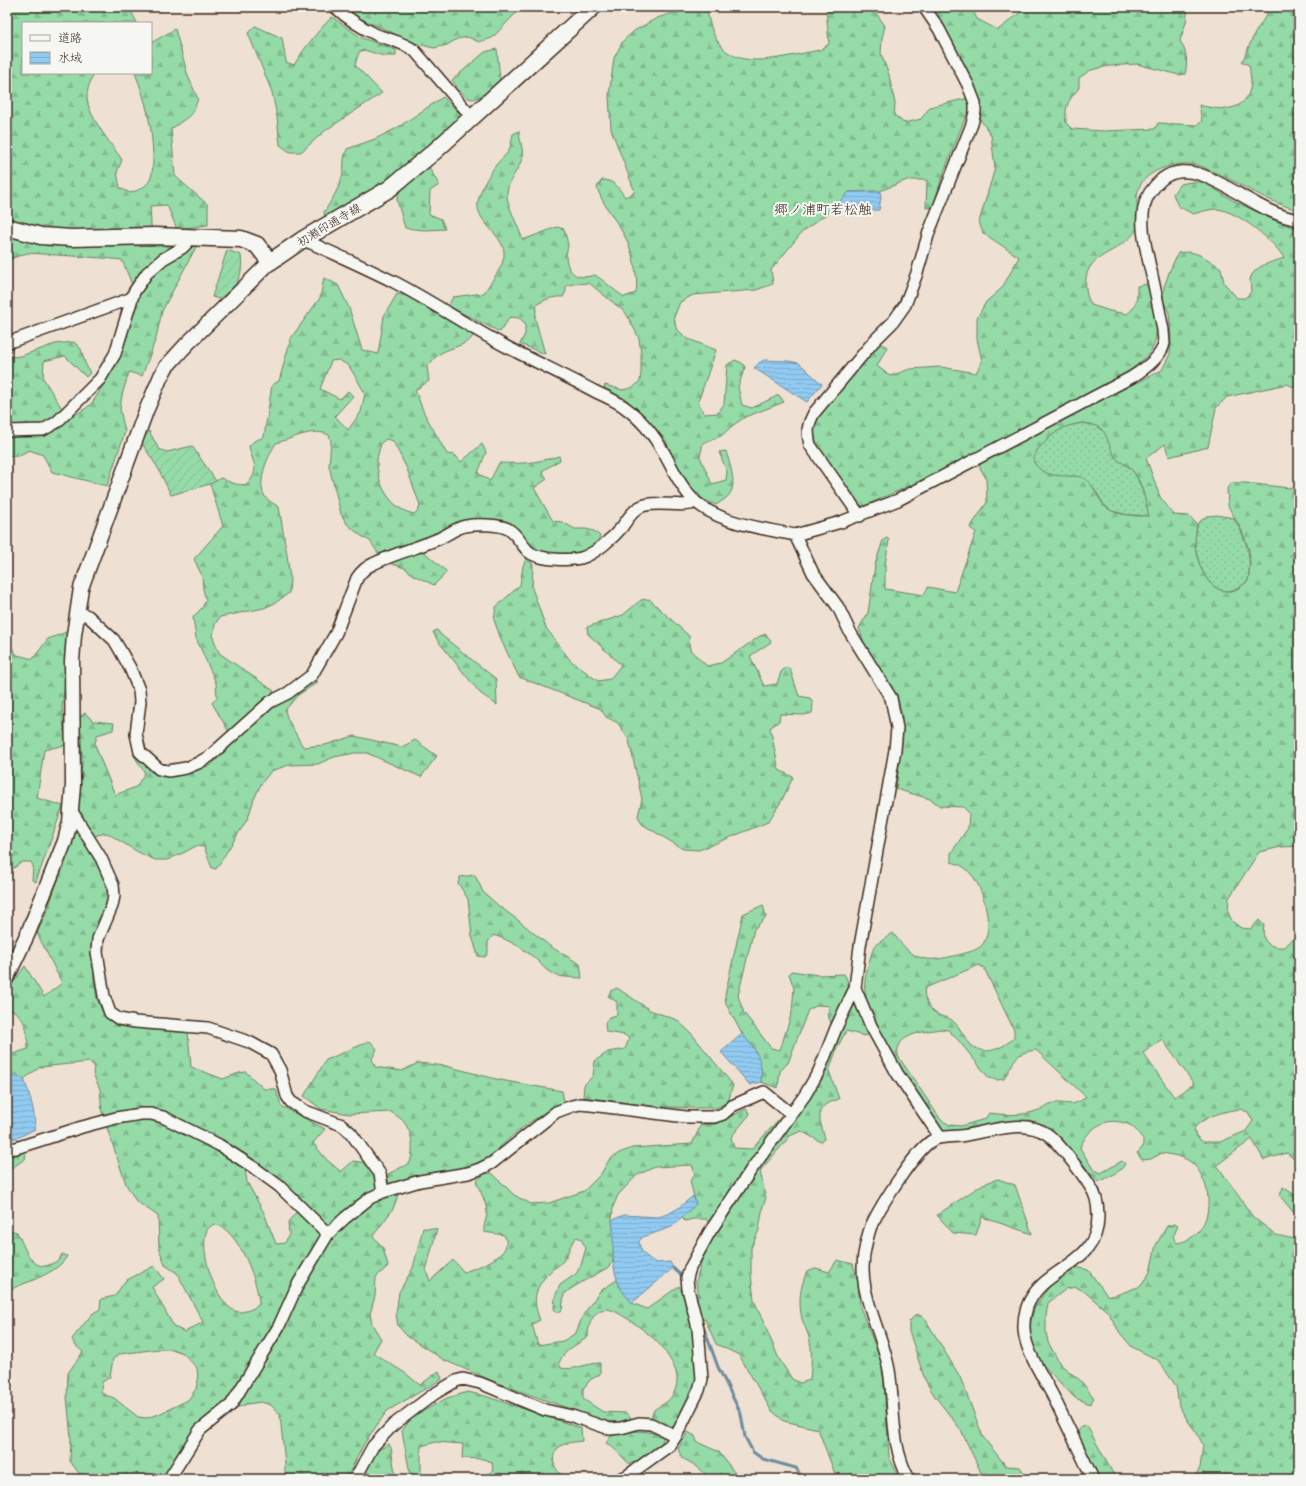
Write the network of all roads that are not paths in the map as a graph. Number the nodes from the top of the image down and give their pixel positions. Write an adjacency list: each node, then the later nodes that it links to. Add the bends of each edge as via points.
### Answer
1 (335, 7): 4 (street, via 376,34 415,51)
2 (593, 7): 4 (main road, 初瀬印通寺線)
3 (924, 7): 14 (street, via 939,29 968,85 975,103 975,112 928,232 905,305 808,423 810,446)
4 (471, 116): 8 (main road, 初瀬印通寺線, via 435,151 389,189)
5 (1299, 220): 14 (street, via 1265,208 1203,175 1190,171 1177,172 1165,177 1148,195 1143,220 1144,236 1164,330 1164,344 1159,354 1132,377 898,500)
6 (7, 227): 7 (main road, via 41,236 72,238)
7 (187, 237): 9 (main road, via 241,239 257,245); 10 (street, via 187,243 182,248 163,259 147,273)
8 (302, 240): 9 (main road, 初瀬印通寺線); 13 (street, via 396,283 499,343 622,405 650,432 665,454 677,479)
9 (270, 262): 16 (street, via 186,345 161,376 81,588)
10 (132, 298): 11 (street); 12 (street, via 115,354 100,380 49,427 43,430)
11 (7, 343)
12 (7, 432)
13 (694, 500): 15 (street, via 713,513 726,518 761,529); 16 (street, via 691,504 653,504 640,507 610,540 581,558 564,560 529,553 507,529 474,525 463,527 372,564 357,578 336,633 312,675 266,705 210,756 186,768 168,771 159,768 140,752 136,734 139,690 130,668 114,640 88,616)
14 (860, 516): 15 (street)
15 (795, 535): 19 (street, via 813,572 838,607 890,698 897,728)
16 (77, 612): 17 (street, via 72,661 73,785)
17 (70, 810): 18 (street, via 65,841 28,933); 23 (street, via 101,858 113,886 112,906 98,939 97,952 104,996 110,1013 119,1019 135,1022 208,1028 249,1042 271,1054 280,1070 291,1102 305,1111 342,1126 351,1134 380,1174)
18 (7, 977)
19 (855, 988): 20 (street, via 819,1071 805,1095); 21 (street, via 871,1026 897,1072)
20 (790, 1113): 23 (street, via 764,1092 714,1117 686,1117 580,1104 556,1112 492,1163 480,1169 420,1181); 25 (street, via 709,1233 690,1268 687,1278 688,1289 698,1328 702,1379)
21 (940, 1137): 29 (street, via 932,1140 909,1164 872,1224 865,1246 864,1284 867,1300 884,1349 893,1396 898,1451); 30 (street, via 963,1136 1011,1126 1027,1126 1047,1134 1057,1143 1091,1186 1096,1198 1097,1232 1085,1253 1050,1276 1034,1294 1027,1307 1024,1322 1028,1349)
22 (7, 1149): 24 (street, via 116,1118 141,1114 163,1117 219,1145 253,1167 279,1186)
23 (383, 1192): 24 (street, via 370,1198)
24 (328, 1234): 26 (street, via 297,1286 279,1326 231,1406 200,1430)
25 (676, 1436): 27 (street, via 651,1424 639,1422 610,1429 545,1410 480,1383 463,1379 434,1394 393,1425 374,1446); 28 (street, via 670,1445)
26 (169, 1479)
27 (355, 1479)
28 (619, 1479)
29 (909, 1479)
30 (1093, 1479)

